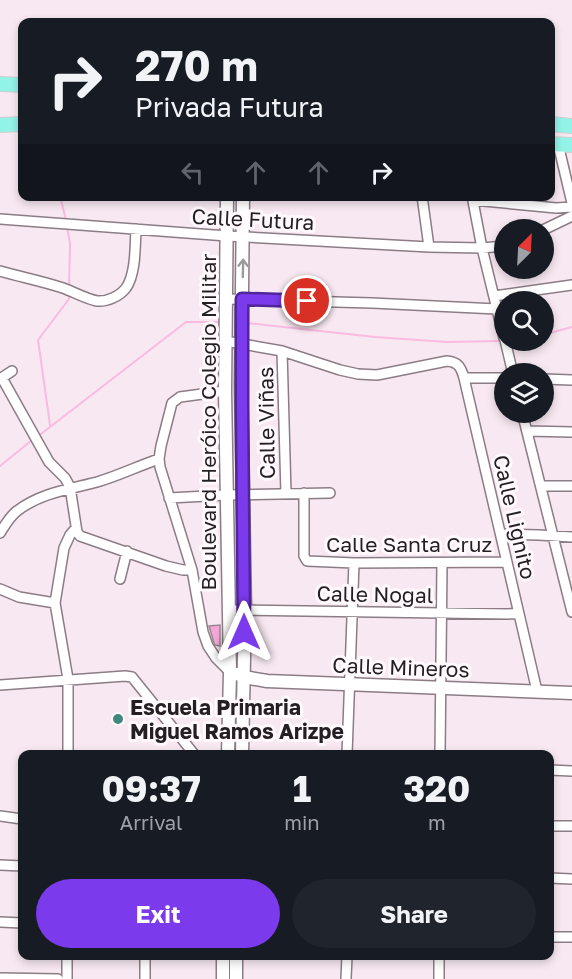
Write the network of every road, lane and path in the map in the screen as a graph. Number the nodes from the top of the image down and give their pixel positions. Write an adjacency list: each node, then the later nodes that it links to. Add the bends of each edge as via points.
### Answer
1 (0, 84): 2 (main road)
2 (18, 86)
3 (18, 124): 5 (main road)
4 (555, 124): 6 (main road)
5 (0, 125)
6 (572, 126)
7 (560, 144): 13 (street)
8 (227, 201): 18 (street, Boulevard Heróico Colegio Militar)
9 (243, 201): 19 (street, Boulevard Heróico Colegio Militar)
10 (423, 201): 20 (street)
11 (473, 201): 22 (street)
12 (497, 201): 13 (street, via 556,208)
13 (572, 205)
14 (572, 216): 16 (street)
15 (0, 219): 17 (street, Calle Futura)
16 (554, 225)
17 (136, 229): 18 (street, Calle Futura); 23 (street, via 130,280 126,289 106,301)
18 (227, 236): 19 (street, Calle Futura); 27 (street, Boulevard Heróico Colegio Militar)
19 (243, 237): 20 (street, Calle Futura); 28 (street, Boulevard Heróico Colegio Militar, one-way to 19)
20 (429, 246): 22 (street, Calle Futura)
21 (494, 247): 22 (street, Calle Futura)
22 (482, 248): 26 (street)
23 (0, 271)
24 (572, 285): 25 (street)
25 (529, 291)
26 (494, 296)
27 (225, 299): 28 (street); 30 (street, Boulevard Heróico Colegio Militar)
28 (242, 299): 29 (street); 31 (street, Boulevard Heróico Colegio Militar)
29 (494, 309)
30 (225, 341): 31 (street); 39 (street, Boulevard Heróico Colegio Militar)
31 (241, 343): 32 (street); 51 (street, Boulevard Heróico Colegio Militar)
32 (282, 351): 34 (street, via 358,374 377,375 447,361 458,364); 49 (street, Calle Viñas)
33 (12, 371): 36 (street)
34 (464, 378): 35 (street); 55 (street, Calle Lignito)
35 (494, 378)
36 (1, 379): 46 (street, via 49,462)
37 (554, 379): 38 (street)
38 (572, 380)
39 (225, 391): 43 (street, via 180,397 172,403); 50 (street, Boulevard Heróico Colegio Militar)
40 (525, 423): 41 (street)
41 (527, 431): 42 (street); 44 (street)
42 (572, 432)
43 (159, 459): 46 (street); 52 (street)
44 (541, 486): 45 (street); 56 (street)
45 (572, 486)
46 (70, 487): 53 (street); 54 (street, via 16,511)
47 (304, 493): 48 (street); 49 (street); 60 (street, Calle Santa Cruz, via 307,561)
48 (330, 493)
49 (286, 494): 51 (street)
50 (226, 495): 51 (street); 52 (street); 67 (street, Boulevard Heróico Colegio Militar)
51 (242, 495): 68 (street, Boulevard Heróico Colegio Militar)
52 (169, 498): 62 (street)
53 (76, 528): 58 (street, via 80,536); 66 (street, via 64,548)
54 (0, 533)
55 (501, 534): 56 (street); 59 (street, Calle Lignito)
56 (553, 536): 57 (street); 64 (street)
57 (572, 537)
58 (127, 551): 62 (street, via 175,569); 63 (street)
59 (507, 562): 61 (street, Calle Santa Cruz); 72 (street, Calle Lignito)
60 (354, 563): 61 (street, Calle Santa Cruz); 70 (street)
61 (442, 563): 71 (street)
62 (192, 570): 73 (street, via 208,646)
63 (120, 579)
64 (569, 588): 69 (street)
65 (0, 589): 66 (street, via 19,597)
66 (55, 603): 75 (street)
67 (230, 610): 68 (street, Calle Nogal); 73 (street, Boulevard Heróico Colegio Militar)
68 (245, 610): 70 (street, Calle Nogal); 74 (street, Boulevard Heróico Colegio Militar)
69 (572, 612)
70 (352, 613): 71 (street, Calle Nogal); 77 (street)
71 (442, 614): 72 (street, Calle Nogal); 78 (street)
72 (519, 614): 79 (street, Calle Lignito)
73 (230, 672): 74 (street, Calle Mineros); 83 (street, Boulevard Heróico Colegio Militar)
74 (244, 677): 77 (street, Calle Mineros); 84 (street, Boulevard Heróico Colegio Militar)
75 (68, 679): 76 (street); 81 (street); 82 (street, via 132,677)
76 (0, 685)
77 (349, 685): 78 (street, Calle Mineros); 85 (street)
78 (441, 689): 79 (street, Calle Mineros); 86 (street)
79 (537, 692): 80 (street, Calle Mineros)
80 (572, 693)
81 (68, 750)
82 (191, 750)
83 (228, 750)
84 (242, 750)
85 (347, 750)
86 (440, 750)
87 (554, 770): 88 (street)
88 (572, 771)
89 (0, 816): 90 (street)
90 (18, 818)
91 (554, 826): 92 (street)
92 (572, 826)
93 (0, 865): 94 (street)
94 (18, 866)
95 (554, 878): 96 (street)
96 (572, 879)
97 (0, 922): 98 (street)
98 (18, 923)
99 (554, 937): 100 (street)
100 (572, 937)
101 (67, 960): 109 (street)
102 (145, 960): 110 (street)
103 (223, 960): 111 (street)
104 (236, 960): 112 (street)
105 (347, 960): 113 (street)
106 (439, 960): 114 (street)
107 (0, 978): 108 (street)
108 (58, 979)
109 (67, 979)
110 (145, 979)
111 (223, 979)
112 (236, 979)
113 (346, 979)
114 (439, 979)

